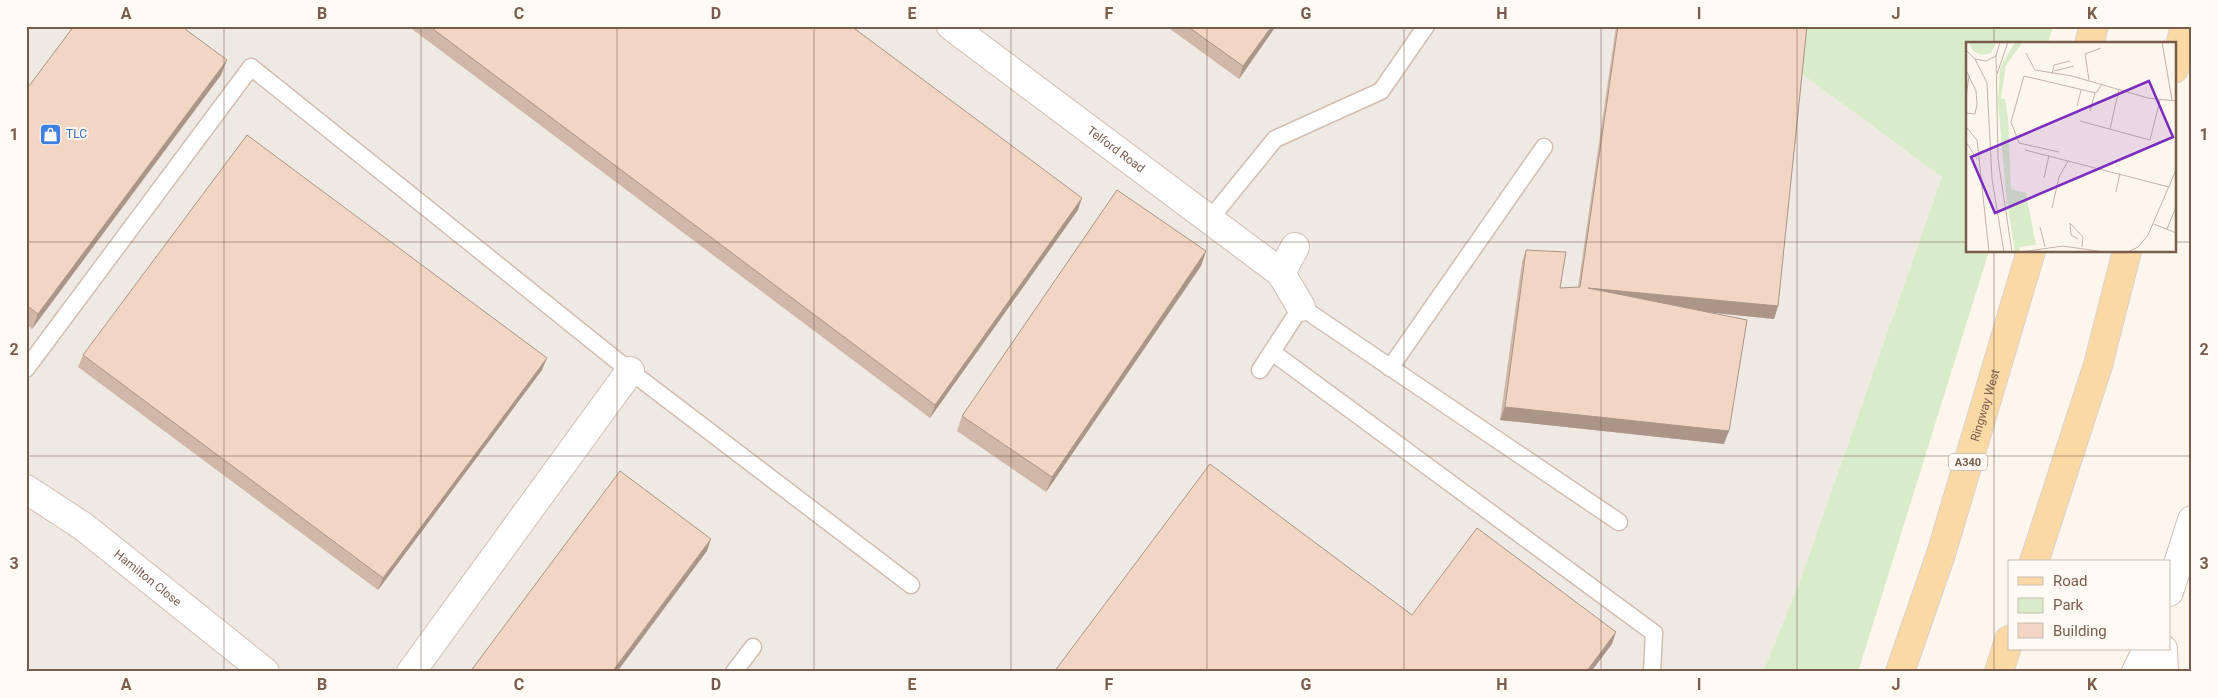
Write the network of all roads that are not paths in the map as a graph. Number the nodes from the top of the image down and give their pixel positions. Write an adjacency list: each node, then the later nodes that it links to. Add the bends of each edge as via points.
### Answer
1 (951, 26): 8 (street, Telford Road)
2 (1426, 26): 8 (lane, via 1381,91 1275,139)
3 (2094, 26): 5 (main road)
4 (2185, 26): 6 (main road)
5 (2090, 42)
6 (2176, 61)
7 (1544, 147): 15 (lane)
8 (1210, 219): 12 (street, Telford Road)
9 (1294, 247): 12 (street)
10 (2031, 252): 33 (main road, Ringway West / A340, via 1941,554)
11 (2127, 252): 22 (main road, via 2098,365)
12 (1280, 273): 13 (street, Telford Road)
13 (1301, 307): 14 (lane); 15 (lane)
14 (1272, 352): 17 (lane); 32 (lane, via 1654,633)
15 (1390, 368): 21 (lane)
16 (26, 369): 18 (lane, via 251,66)
17 (1260, 370)
18 (630, 371): 23 (lane); 30 (street)
19 (26, 488): 29 (street, Hamilton Close, via 84,527)
20 (2192, 520): 24 (street)
21 (1619, 522)
22 (2035, 560)
23 (911, 585)
24 (2170, 589)
25 (2008, 643): 34 (main road)
26 (753, 647): 31 (lane)
27 (2147, 650): 35 (street)
28 (2163, 650): 36 (street)
29 (266, 672)
30 (411, 672)
31 (734, 672)
32 (1652, 672)
33 (1900, 672)
34 (1999, 672)
35 (2136, 672)
36 (2164, 672)

